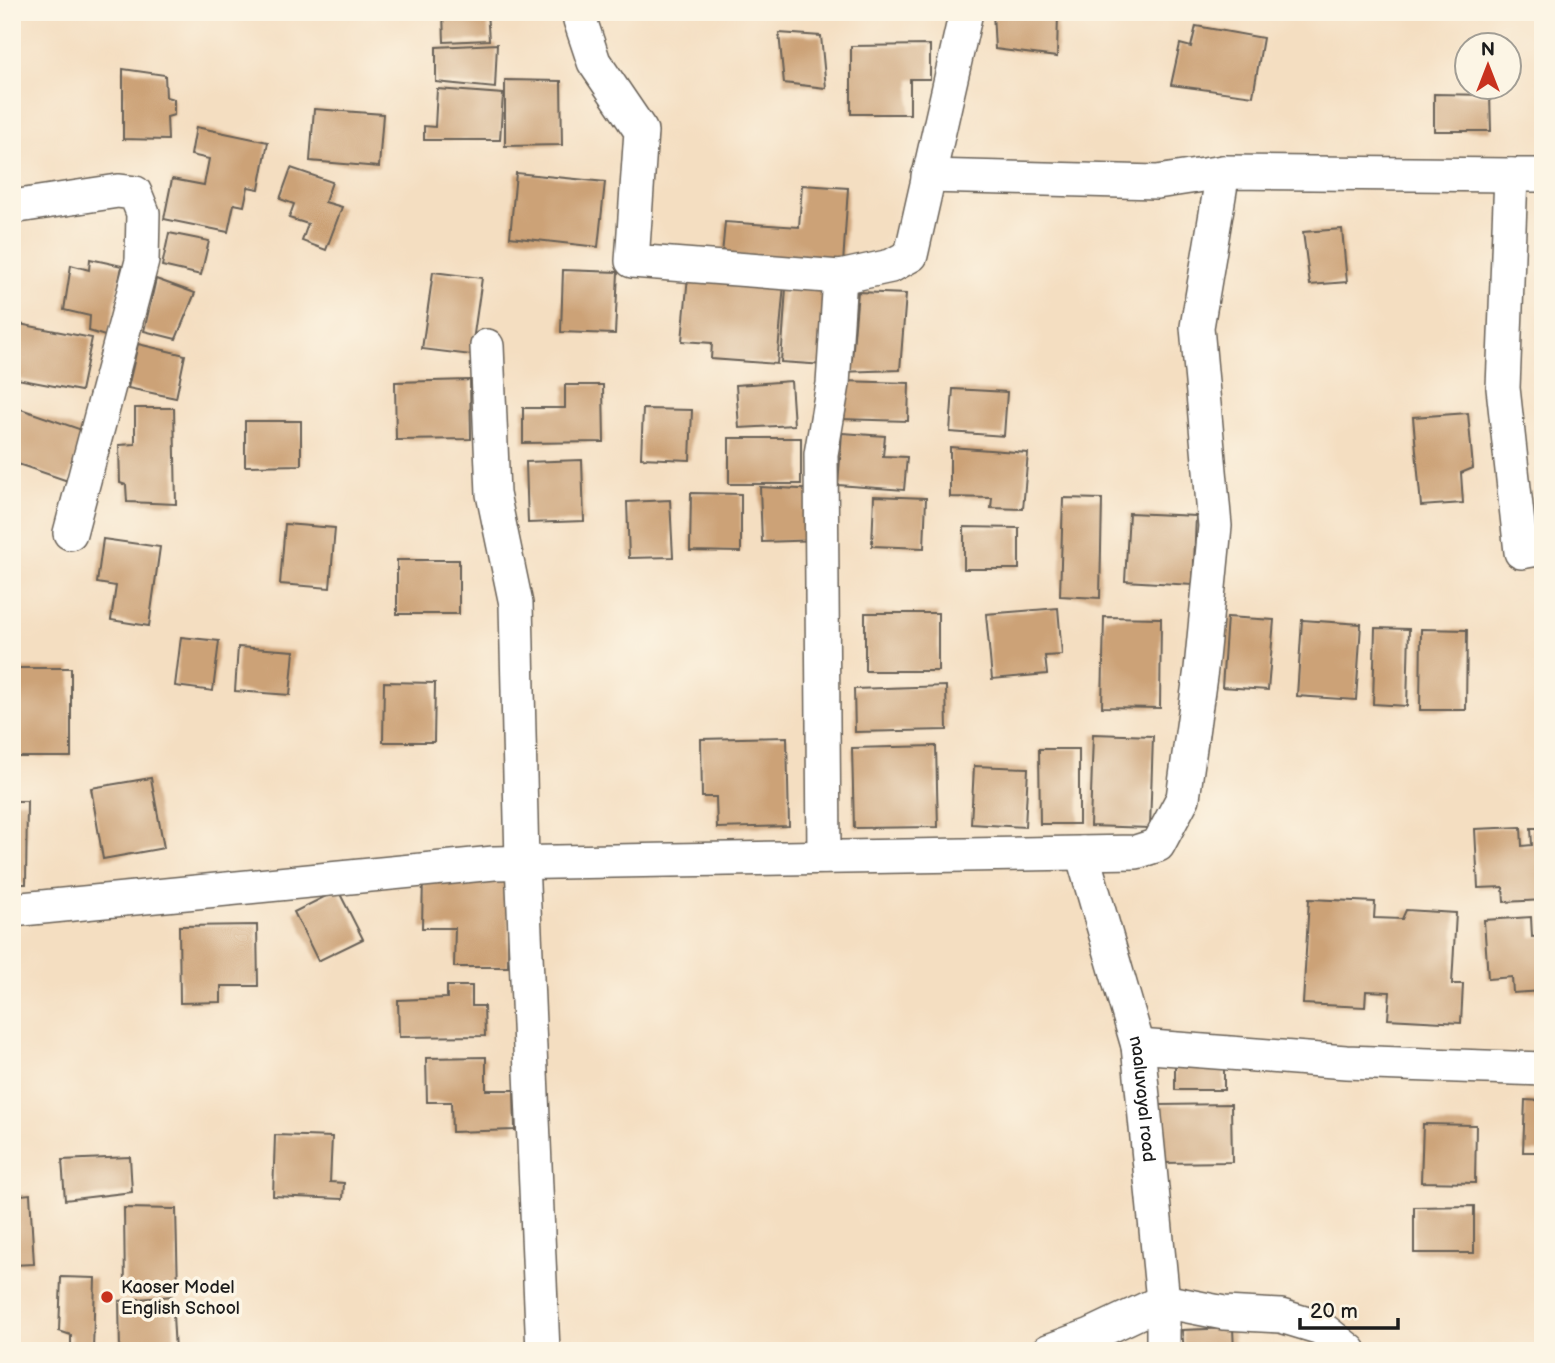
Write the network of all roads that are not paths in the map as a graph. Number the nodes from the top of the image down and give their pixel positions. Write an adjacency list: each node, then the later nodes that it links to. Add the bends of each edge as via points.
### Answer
1 (580, 12): 7 (street, via 594,62 641,131 632,261)
2 (966, 12): 5 (street)
3 (1223, 172): 4 (street); 5 (street, via 1157,182); 11 (street, via 1197,327 1215,526 1183,798 1158,845 1136,852)
4 (1527, 175): 10 (street, via 1503,387 1521,552)
5 (928, 176): 7 (street, via 911,255 891,266)
6 (12, 207): 9 (street, via 118,191 135,193 143,213 142,261)
7 (840, 277): 12 (street, via 833,384 821,453)
8 (487, 345): 13 (street, via 492,494 516,604)
9 (70, 533)
10 (1543, 548)
11 (1082, 853): 12 (street); 15 (street, naaluvayal road)
12 (824, 857): 13 (street)
13 (522, 862): 14 (street); 18 (street)
14 (12, 910)
15 (1138, 1046): 16 (street, via 1346,1062); 17 (street, naaluvayal road)
16 (1543, 1069)
17 (1163, 1301): 19 (street); 20 (street, naaluvayal road); 21 (street, via 1224,1313 1281,1317 1321,1328)
18 (543, 1351)
19 (1048, 1351)
20 (1163, 1351)
21 (1350, 1351)

